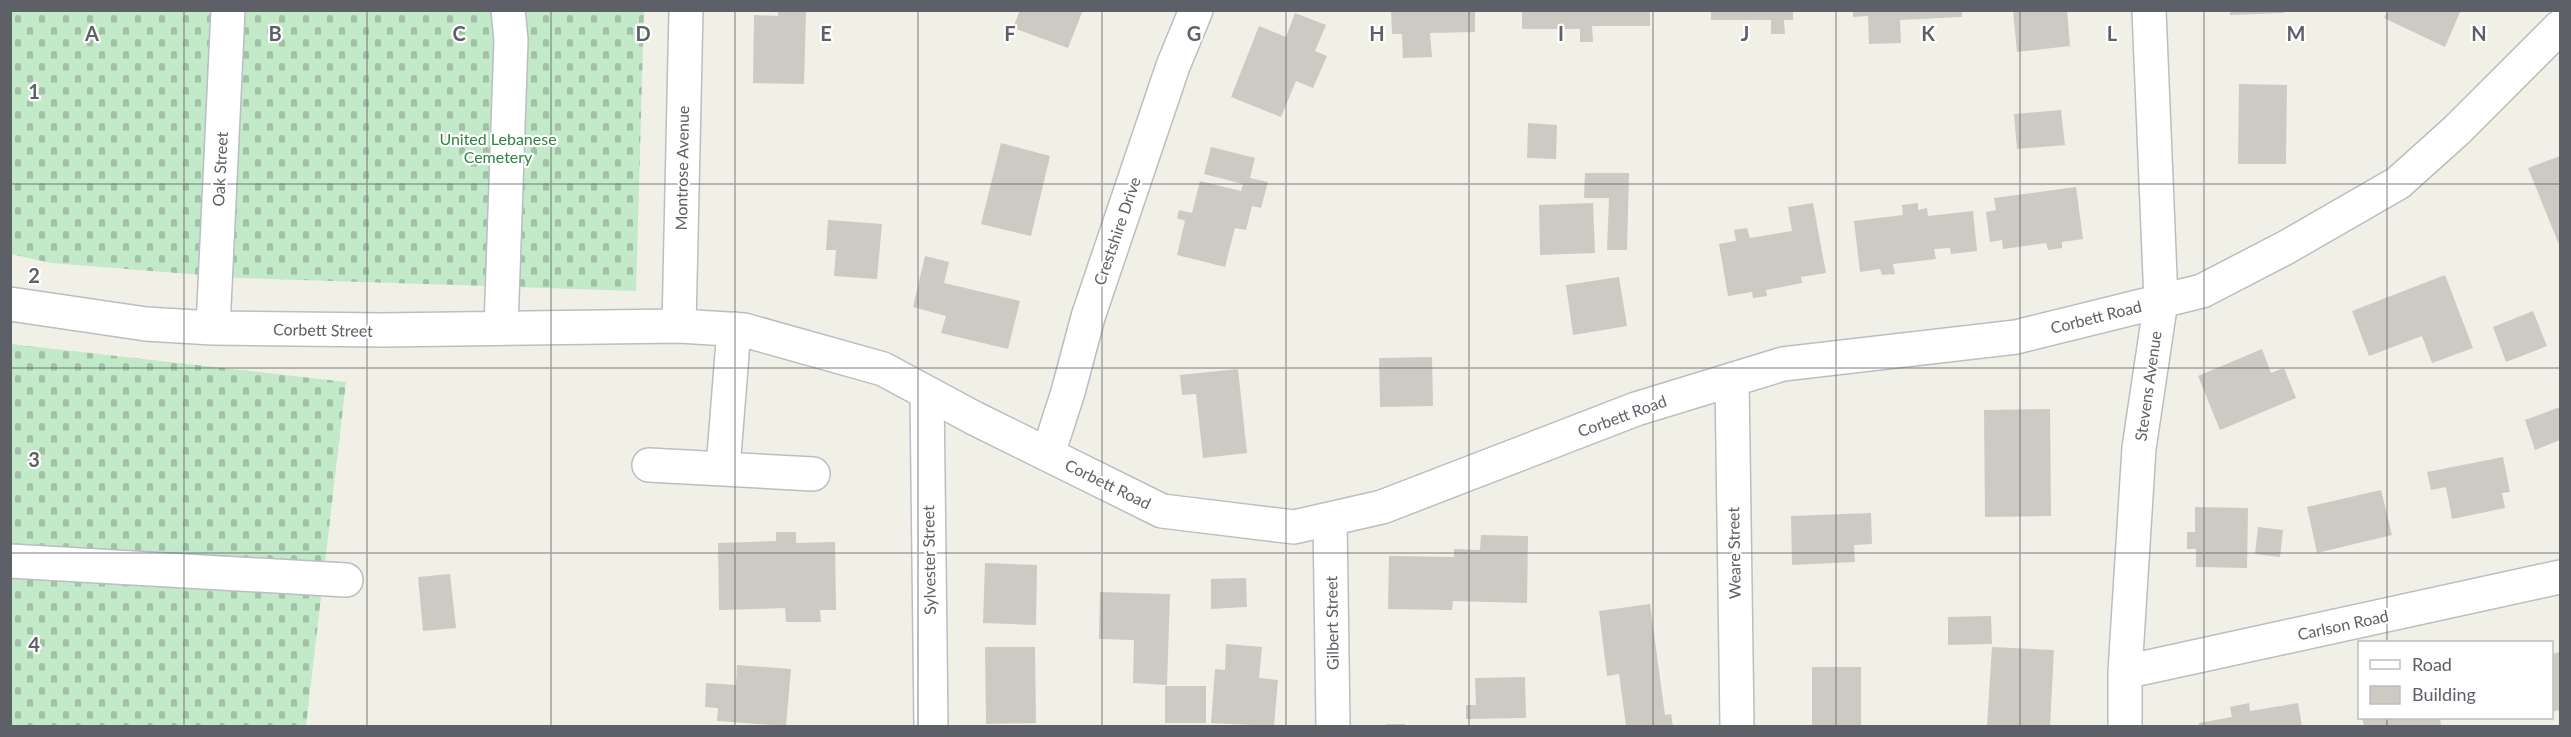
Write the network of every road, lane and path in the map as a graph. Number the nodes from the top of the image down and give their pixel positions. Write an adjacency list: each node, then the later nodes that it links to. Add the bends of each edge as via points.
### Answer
1 (228, 10): 11 (street, Oak Street)
2 (508, 10): 12 (street, via 511,40)
3 (686, 10): 9 (street, Montrose Avenue)
4 (1196, 10): 16 (street, Crestshire Drive, via 1173,66 1092,306)
5 (2149, 10): 7 (street, Stevens Avenue)
6 (2560, 27): 7 (street, Corbett Road, via 2398,183 2202,291)
7 (2161, 301): 14 (street, Corbett Road, via 2016,337 1783,364); 24 (street, Stevens Avenue, via 2139,448)
8 (10, 304): 11 (street, Corbett Street, via 146,324)
9 (679, 326): 10 (street, Corbett Road); 13 (street, Corbett Road)
10 (637, 327): 12 (street, Corbett Street)
11 (213, 328): 12 (street, Corbett Street)
12 (501, 328)
13 (734, 329): 15 (street, Corbett Road, via 883,369); 18 (street)
14 (1732, 380): 20 (street, Corbett Road, via 1636,409 1382,507); 27 (street, Weare Street)
15 (927, 393): 16 (street, Corbett Road); 25 (street, Sylvester Street)
16 (1048, 454): 20 (street, Corbett Road, via 1162,511 1294,527)
17 (649, 465): 18 (street)
18 (723, 468): 19 (street)
19 (813, 474)
20 (1330, 519): 26 (street, Gilbert Street)
21 (10, 561): 23 (street)
22 (2560, 577): 24 (street, Carlson Road)
23 (346, 580)
24 (2125, 672): 28 (street, Stevens Avenue)
25 (931, 726)
26 (1333, 726)
27 (1737, 726)
28 (2125, 726)

